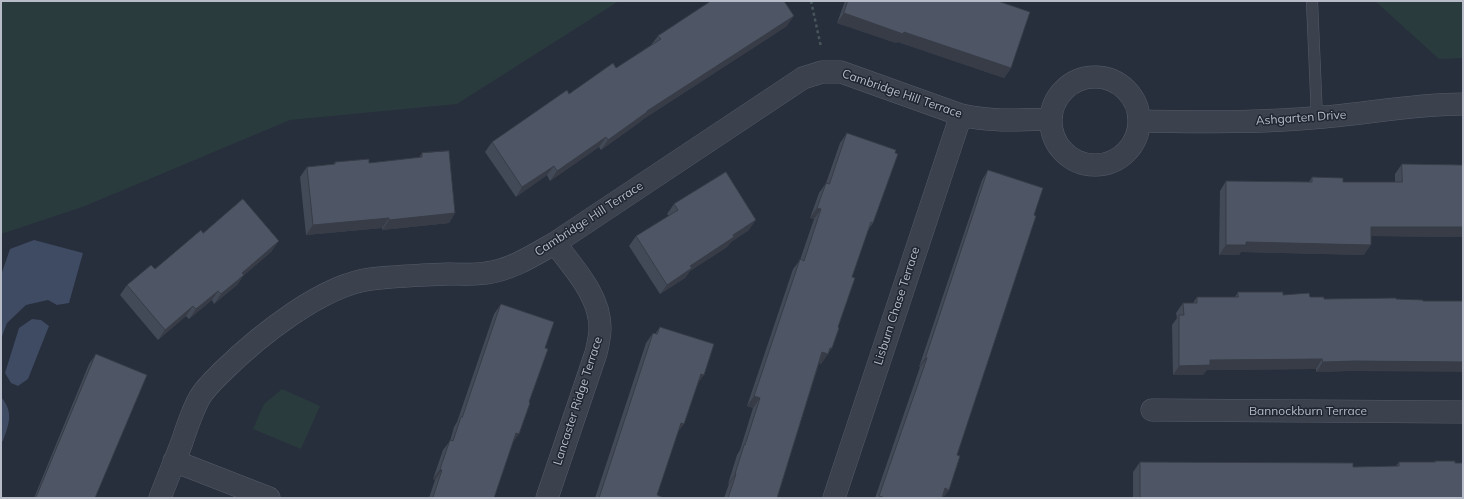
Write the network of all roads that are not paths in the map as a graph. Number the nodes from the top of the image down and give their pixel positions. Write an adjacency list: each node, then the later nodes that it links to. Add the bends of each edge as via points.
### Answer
1 (1312, 1): 4 (lane)
2 (1463, 104): 4 (street, Ashgarten Drive, via 1433,104)
3 (961, 115): 5 (street, Cambridge Hill Terrace, via 989,120); 7 (street, Cambridge Hill Terrace, via 841,72 814,74 803,78); 14 (street, Lisburn Chase Terrace)
4 (1317, 118): 6 (street, Ashgarten Drive, via 1252,122)
5 (1051, 119): 6 (street, via 1053,107 1067,87 1078,80 1102,77 1124,87 1133,97 1138,108); 6 (street, via 1052,132 1065,154 1076,161 1088,164 1113,161 1124,154 1132,145)
6 (1139, 121)
7 (554, 243): 10 (street, Cambridge Hill Terrace, via 527,259 487,273 370,279 328,293 276,326 236,358 213,381 201,396 192,414); 13 (street, Lancaster Ridge Terrace, via 591,295 600,329 596,353)
8 (1152, 410): 9 (street, Bannockburn Terrace)
9 (1463, 412)
10 (174, 461): 11 (street, Cambridge Hill Terrace); 12 (street)
11 (160, 498)
12 (268, 498)
13 (547, 498)
14 (834, 498)

